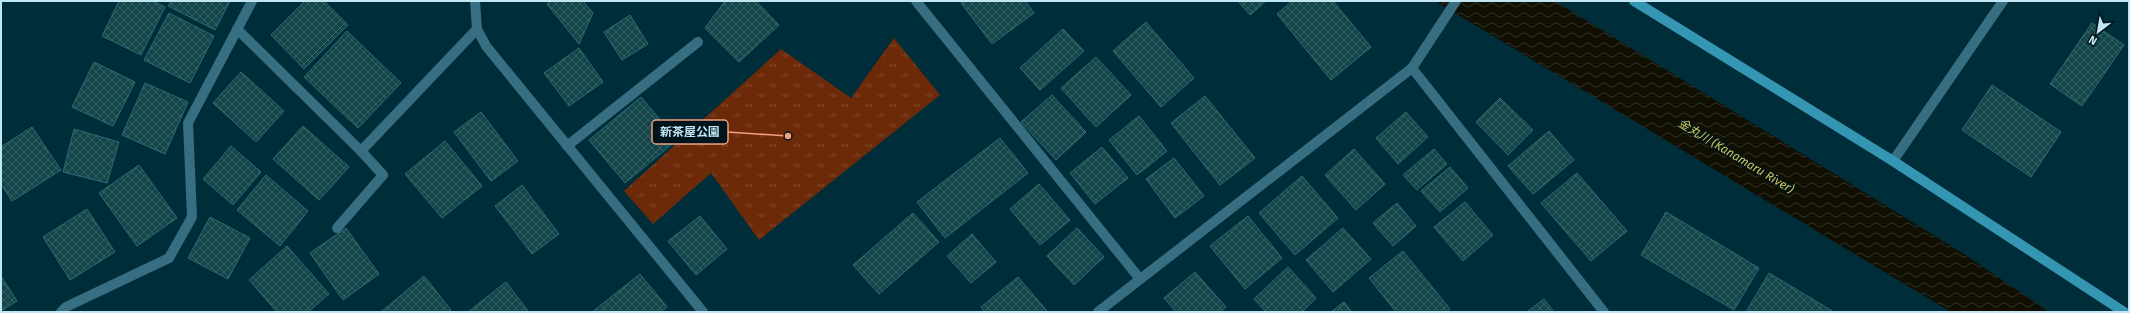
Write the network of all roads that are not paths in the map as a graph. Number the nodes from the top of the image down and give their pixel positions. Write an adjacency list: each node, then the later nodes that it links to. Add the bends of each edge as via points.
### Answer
1 (252, 1): 7 (street)
2 (475, 1): 8 (street)
3 (916, 1): 15 (street)
4 (1456, 1): 10 (street)
5 (1634, 1): 13 (street)
6 (2003, 1): 13 (street)
7 (237, 29): 12 (street); 16 (street, via 188,123 192,216 169,258 66,307)
8 (477, 29): 11 (street, via 486,46); 12 (street)
9 (698, 42): 11 (street)
10 (1412, 68): 15 (street); 19 (street)
11 (567, 146): 17 (street)
12 (361, 151): 14 (street, via 383,175)
13 (1893, 161): 20 (street)
14 (336, 228)
15 (1140, 279): 18 (street)
16 (61, 312)
17 (703, 312)
18 (1098, 312)
19 (1604, 312)
20 (2124, 312)

